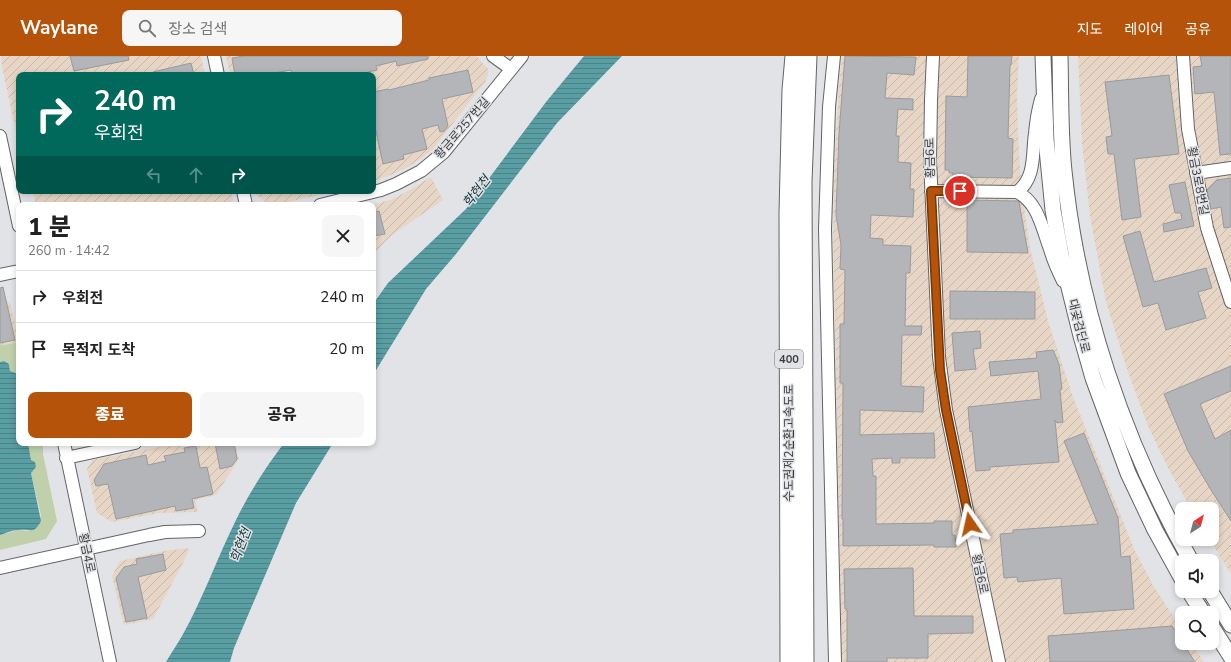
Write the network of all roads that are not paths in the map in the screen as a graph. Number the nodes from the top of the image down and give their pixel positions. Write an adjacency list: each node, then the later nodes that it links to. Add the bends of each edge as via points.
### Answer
1 (214, 56): 12 (street)
2 (494, 56): 11 (street)
3 (522, 56): 11 (street, 황금로257번길)
4 (794, 56): 40 (highway, 수도권제2순환고속도로 / 400, via 788,213)
5 (808, 56): 41 (highway, 수도권제2순환고속도로 / 400, via 803,182)
6 (834, 56): 42 (street, via 829,107 825,229)
7 (933, 56): 18 (street, 황금6로)
8 (1044, 56): 13 (main road, 대곶검단로)
9 (1060, 56): 32 (main road, 대곶검단로, via 1066,186 1080,270 1095,332 1114,394 1135,447)
10 (1183, 56): 16 (street, 황금3로8번길, via 1188,129)
11 (511, 69): 17 (street, 황금로257번길, via 444,152 421,171)
12 (217, 72)
13 (1044, 82): 19 (street, via 1035,129 1032,168 1027,182); 26 (main road, 대곶검단로, via 1046,139 1053,210)
14 (0, 136): 22 (street)
15 (1231, 168): 16 (street)
16 (1196, 173): 25 (street, 황금3로8번길, via 1207,228)
17 (376, 191)
18 (931, 191): 19 (street); 43 (street, 황금6로, via 940,370)
19 (1017, 192): 26 (street, via 1028,199 1037,212 1054,261)
20 (365, 194): 21 (street, 황금로257번길)
21 (332, 202)
22 (16, 212)
23 (16, 272): 24 (street)
24 (0, 275)
25 (1231, 302)
26 (1074, 305): 33 (main road, 대곶검단로, via 1093,378 1128,473)
27 (64, 446): 29 (street, 황금4로)
28 (121, 446): 29 (street)
29 (66, 458): 31 (street, 황금4로)
30 (199, 531): 31 (street, via 165,532)
31 (86, 550): 34 (street); 39 (street, 황금4로)
32 (1187, 554)
33 (1175, 566)
34 (0, 568)
35 (1214, 598): 36 (main road)
36 (1231, 625)
37 (1219, 638): 38 (main road)
38 (1231, 657)
39 (110, 662)
40 (789, 662)
41 (805, 662)
42 (835, 662)
43 (998, 662)

